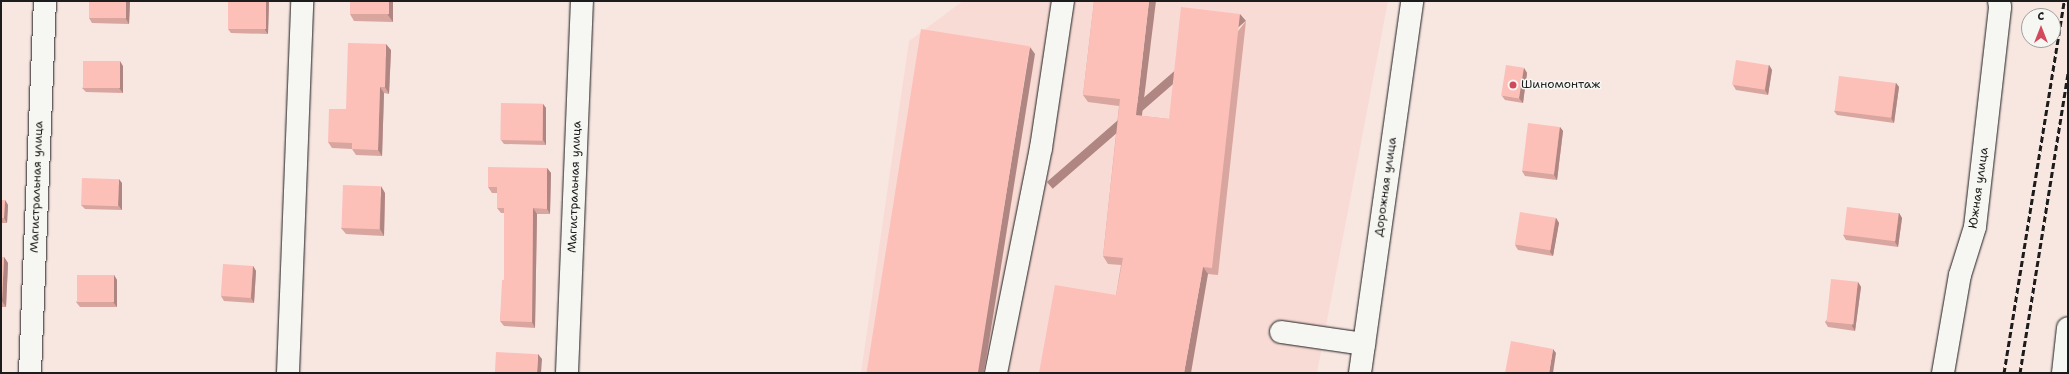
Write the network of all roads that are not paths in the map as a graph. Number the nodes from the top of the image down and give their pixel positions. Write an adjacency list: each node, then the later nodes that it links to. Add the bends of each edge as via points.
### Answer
1 (45, 1): 10 (street, Магистральная улица)
2 (302, 1): 11 (street)
3 (582, 1): 12 (street, Магистральная улица)
4 (1063, 1): 13 (street, via 1041,148)
5 (1412, 1): 9 (street, Дорожная улица)
6 (1999, 1): 15 (street, Южная улица, via 1975,226 1960,275)
7 (2068, 328): 16 (street)
8 (1281, 332): 9 (street)
9 (1364, 344): 14 (street, Дорожная улица)
10 (30, 373)
11 (288, 373)
12 (567, 373)
13 (996, 373)
14 (1360, 373)
15 (1943, 373)
16 (2063, 373)

